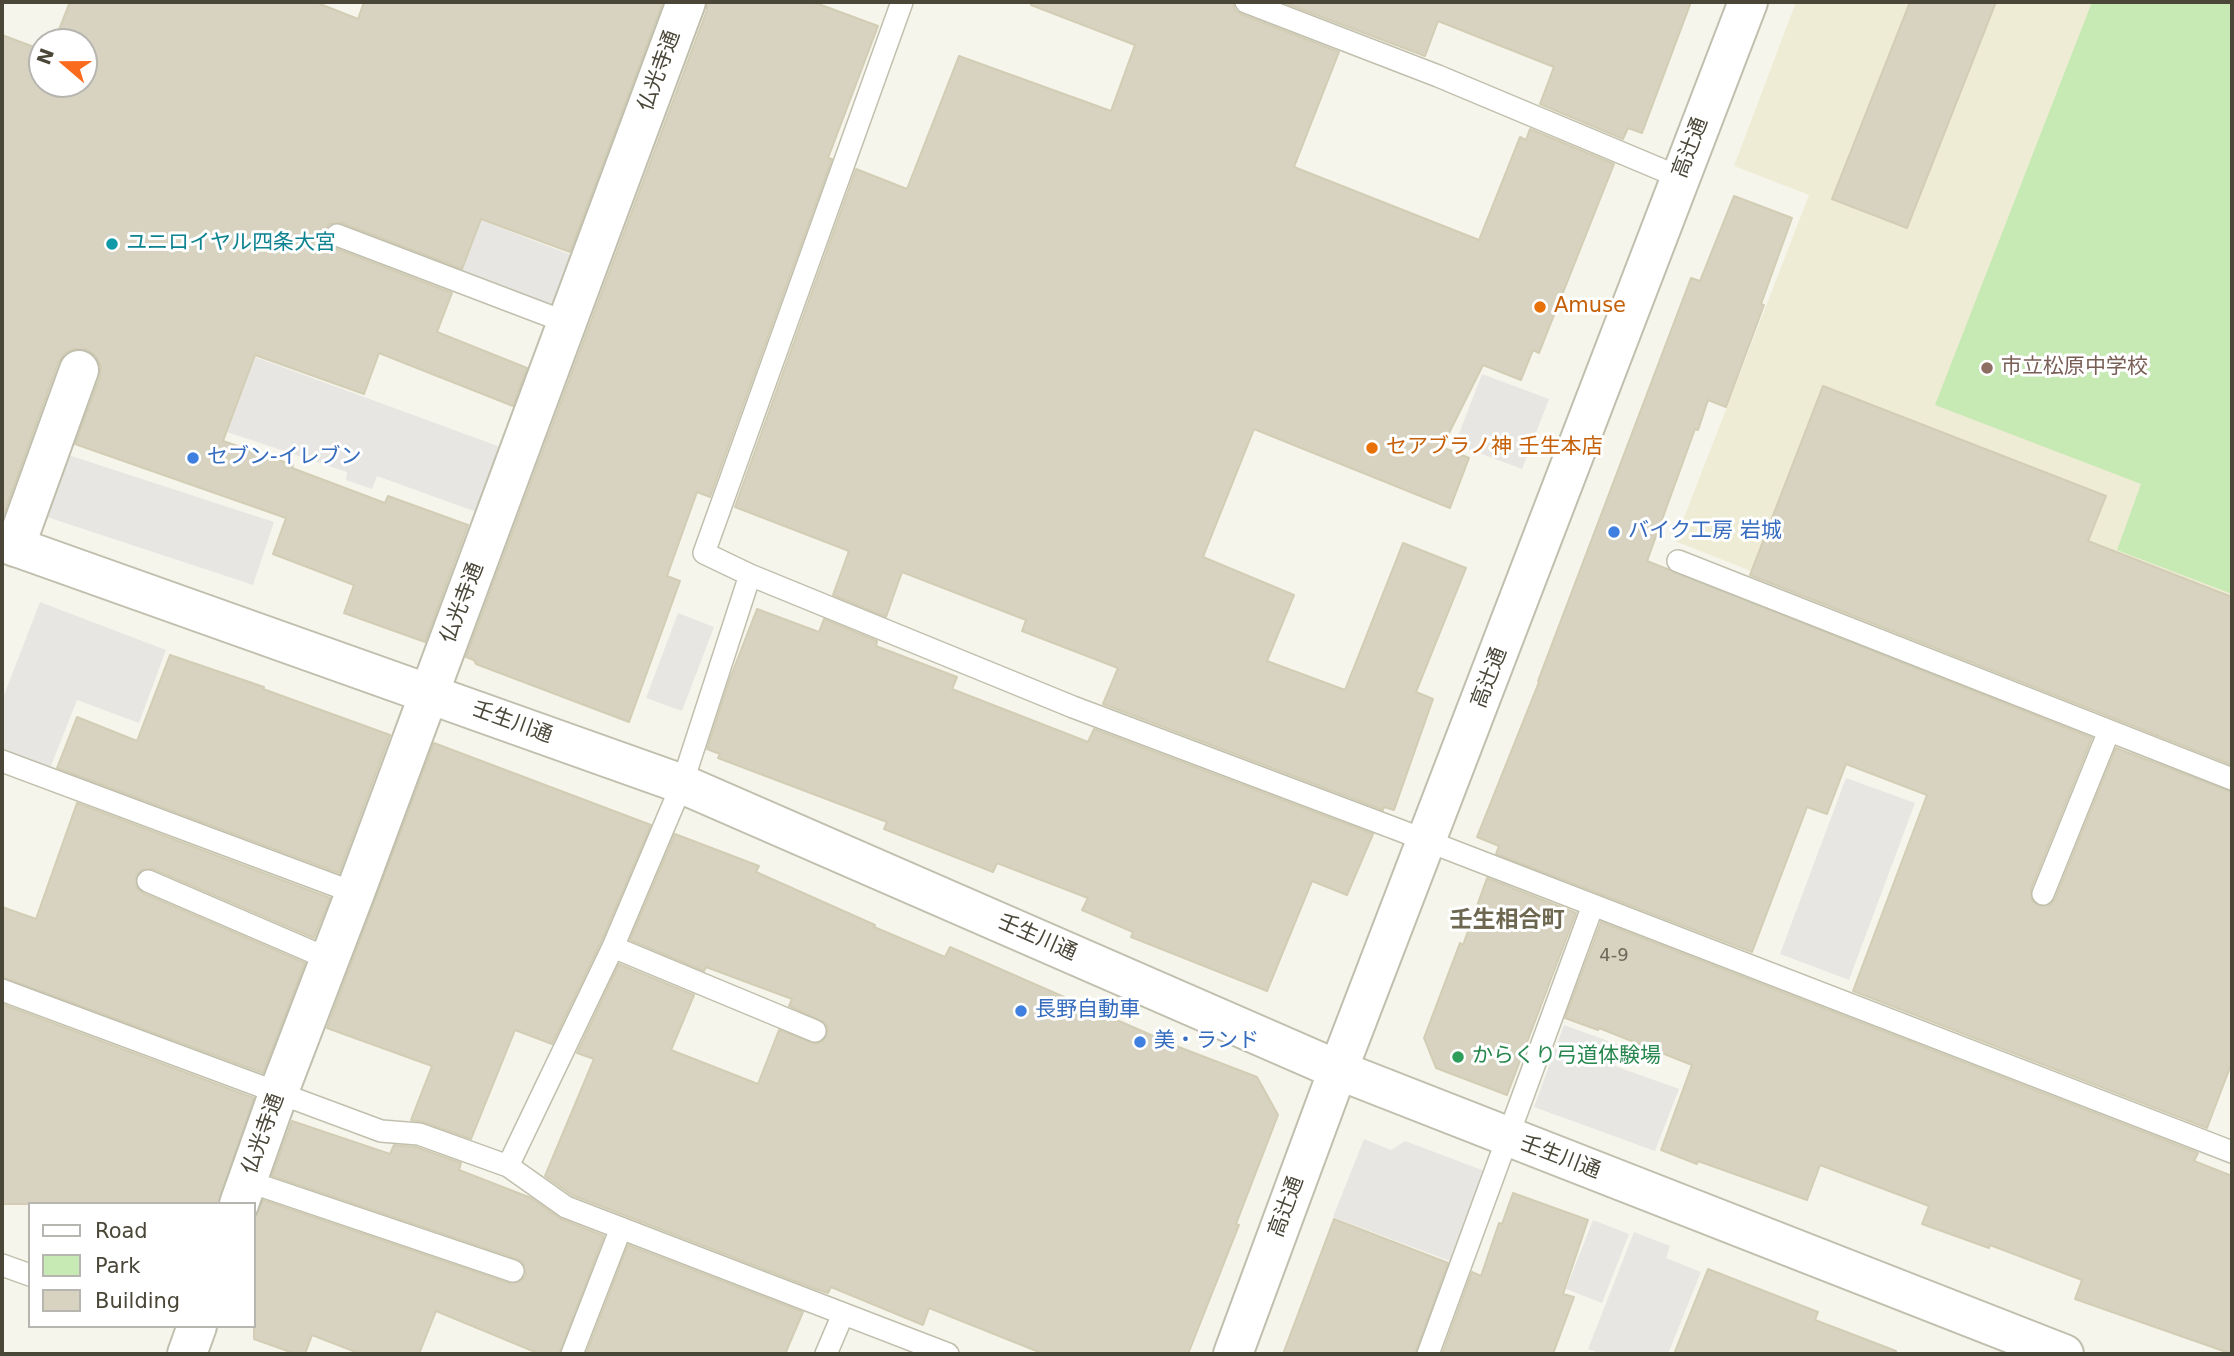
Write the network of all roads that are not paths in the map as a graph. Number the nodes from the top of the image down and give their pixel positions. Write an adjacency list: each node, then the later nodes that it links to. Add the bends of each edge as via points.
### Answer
1 (686, 2): 7 (street, 仏光寺通)
2 (902, 2): 11 (lane, via 704,553)
3 (1246, 2): 5 (lane)
4 (1748, 2): 5 (street, 高辻通)
5 (1679, 177): 17 (street, 高辻通)
6 (337, 235): 7 (lane)
7 (568, 323): 12 (street, 仏光寺通)
8 (79, 370): 9 (street)
9 (9, 545): 12 (street, 壬生川通)
10 (1678, 561): 13 (lane)
11 (750, 575): 16 (lane); 17 (lane, via 1073,707)
12 (429, 693): 16 (street, 壬生川通); 19 (street, 仏光寺通)
13 (2109, 731): 15 (lane); 20 (lane)
14 (2, 761): 19 (lane)
15 (2232, 779)
16 (682, 784): 22 (lane); 26 (street, 壬生川通)
17 (1428, 841): 21 (lane); 26 (street, 高辻通)
18 (148, 881): 23 (lane)
19 (355, 893): 23 (street, 仏光寺通)
20 (2043, 894)
21 (1592, 905): 28 (lane); 29 (lane)
22 (613, 947): 25 (lane); 30 (lane)
23 (329, 959): 27 (street, 仏光寺通)
24 (2, 990): 27 (lane)
25 (815, 1031)
26 (1338, 1070): 28 (street, 壬生川通); 40 (street, 高辻通)
27 (278, 1094): 30 (lane, via 381,1130 419,1134); 31 (street, 仏光寺通)
28 (1506, 1137): 41 (lane); 42 (street, 壬生川通)
29 (2232, 1152)
30 (508, 1166): 32 (lane, via 565,1207)
31 (243, 1193): 34 (lane)
32 (621, 1228): 36 (lane); 37 (lane)
33 (2, 1265): 35 (lane)
34 (513, 1271)
35 (28, 1274)
36 (843, 1314): 38 (lane); 39 (lane)
37 (572, 1354)
38 (826, 1354)
39 (948, 1354)
40 (1233, 1354)
41 (1428, 1354)
42 (2064, 1354)

